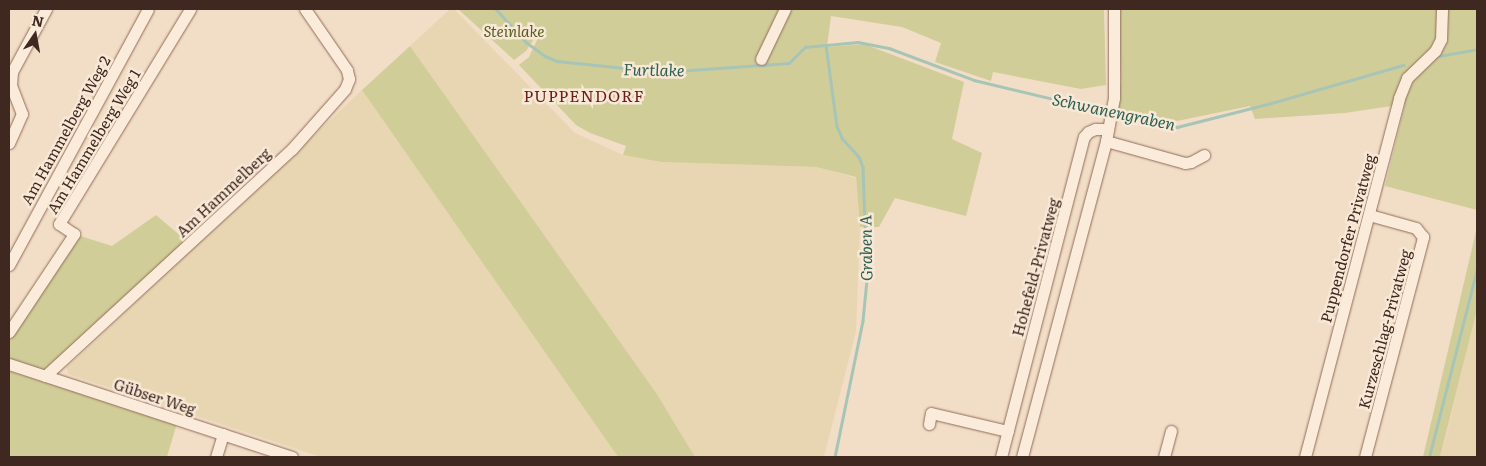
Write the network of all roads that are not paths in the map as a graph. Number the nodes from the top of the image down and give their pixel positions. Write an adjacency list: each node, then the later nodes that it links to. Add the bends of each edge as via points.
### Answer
1 (46, 9): 11 (street, via 12,72 11,86 22,114)
2 (148, 9): 14 (street, Am Hammelberg Weg 2)
3 (190, 9): 15 (street, Am Hammelberg Weg 1, via 59,224 74,234)
4 (304, 9): 17 (street, Am Hammelberg, via 348,70 345,89 292,149)
5 (785, 9): 8 (street)
6 (1114, 9): 9 (street, via 1116,65)
7 (1442, 9): 13 (street, Puppendorfer Privatweg, via 1441,39 1435,51 1404,83)
8 (761, 59)
9 (1109, 125): 10 (street); 19 (street, Hohefeld-Privatweg, via 1091,130 1084,137)
10 (1106, 141): 12 (street, via 1185,163); 25 (street)
11 (9, 143)
12 (1204, 155)
13 (1369, 215): 27 (street, Puppendorfer Privatweg); 28 (street, Kurzeschlag-Privatweg, via 1416,228 1423,236)
14 (9, 265)
15 (9, 332)
16 (9, 364): 17 (street, Gübser Weg)
17 (45, 376): 21 (street, Gübser Weg)
18 (929, 424): 19 (street, via 931,413)
19 (1008, 431): 24 (street, Hohefeld-Privatweg)
20 (1171, 431): 26 (street)
21 (223, 434): 22 (street); 23 (street, Gübser Weg)
22 (216, 457)
23 (292, 457)
24 (1001, 457)
25 (1022, 457)
26 (1164, 457)
27 (1305, 457)
28 (1365, 457)

